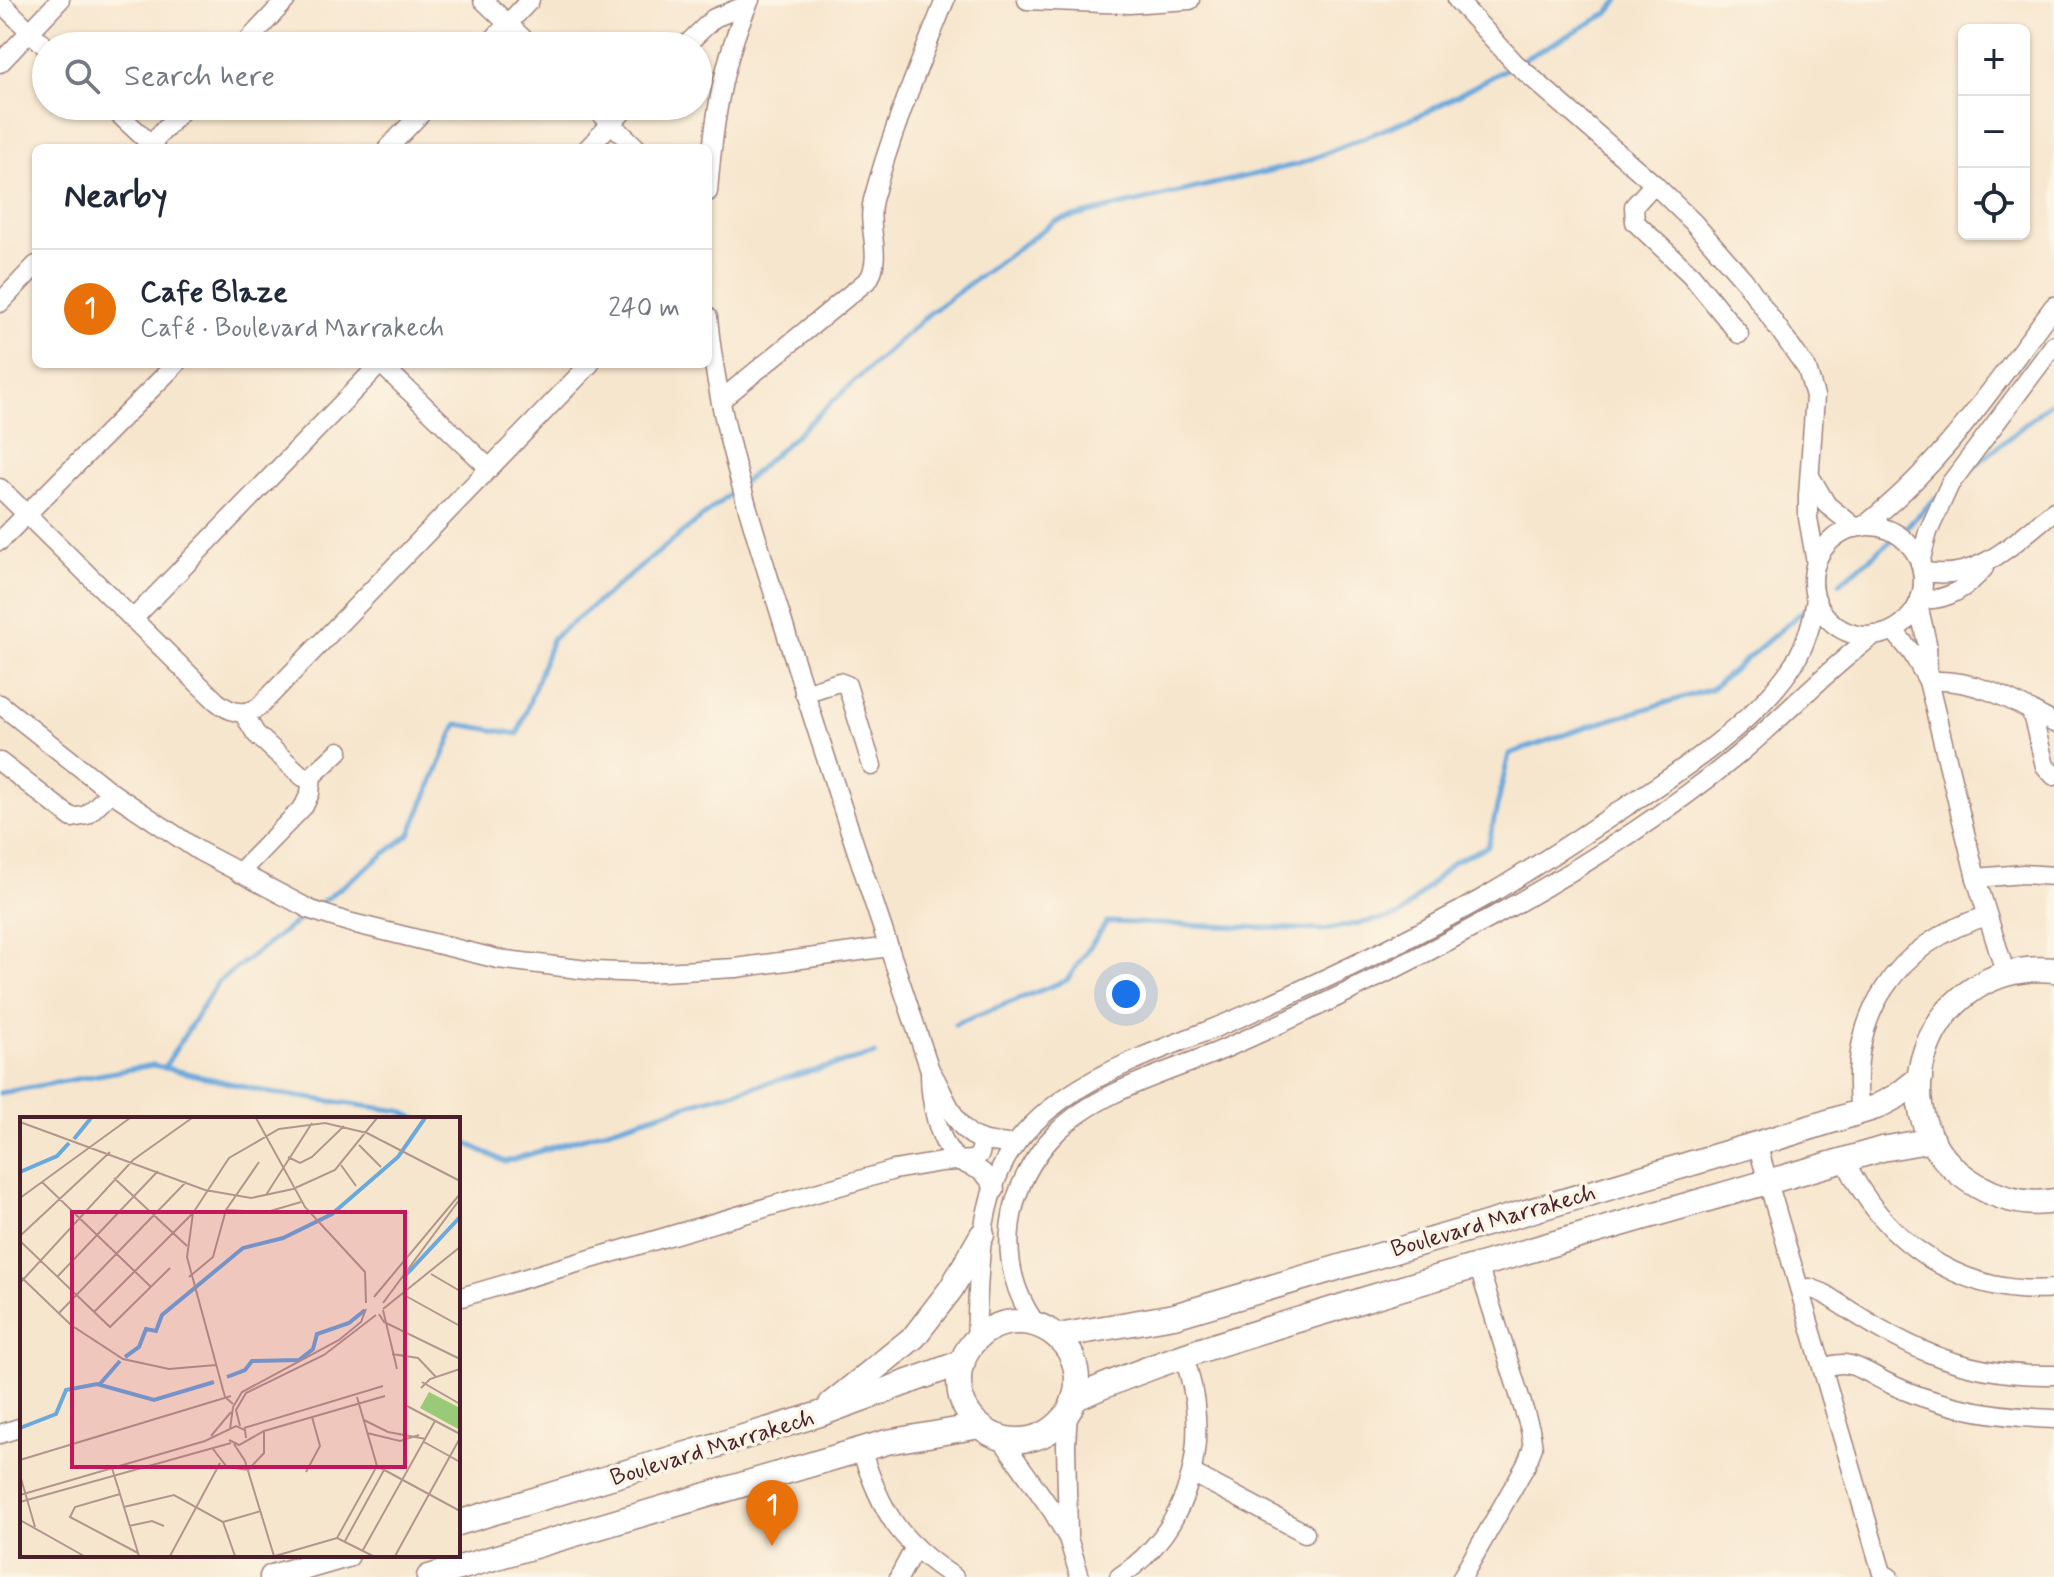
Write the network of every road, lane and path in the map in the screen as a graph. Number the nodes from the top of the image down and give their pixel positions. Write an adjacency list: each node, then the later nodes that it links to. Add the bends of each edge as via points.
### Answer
1 (60, 0): 12 (street)
2 (286, 0): 13 (street)
3 (483, 0): 11 (street)
4 (530, 0): 11 (street)
5 (945, 0): 41 (street, via 872,204 876,267 869,279)
6 (1027, 0): 7 (street)
7 (1190, 0)
8 (1457, 0): 30 (street, via 1516,64)
9 (0, 2): 12 (street)
10 (748, 2): 16 (street, via 714,18); 29 (street, via 718,107)
11 (508, 24): 14 (street); 15 (street)
12 (30, 32): 17 (street)
13 (256, 32)
14 (500, 32)
15 (516, 32)
16 (700, 32)
17 (0, 63)
18 (124, 120): 24 (street)
19 (174, 120): 25 (street)
20 (415, 120): 26 (street)
21 (607, 120): 23 (street)
22 (615, 120): 23 (street)
23 (611, 124): 27 (street); 28 (street)
24 (148, 144)
25 (154, 144)
26 (392, 144)
27 (592, 144)
28 (633, 144)
29 (712, 158)
30 (1654, 184): 34 (street, via 1634,206 1635,222 1691,275); 43 (street, via 1744,280 1807,369 1815,396)
31 (32, 269): 32 (street)
32 (0, 303)
33 (2054, 306): 47 (street, via 1935,461 1901,496)
34 (1739, 334)
35 (712, 343): 41 (street)
36 (2054, 345): 51 (street, via 1950,484 1928,532)
37 (172, 368): 46 (street)
38 (376, 368): 54 (street)
39 (384, 368): 42 (street)
40 (586, 368): 42 (street)
41 (721, 400): 58 (street, via 740,485)
42 (488, 467): 61 (street, via 259,707)
43 (1809, 473): 47 (street, via 1827,505); 50 (street, via 1808,518)
44 (0, 488): 46 (street)
45 (2053, 513): 49 (street)
46 (26, 514): 48 (street); 54 (street)
47 (1859, 527): 50 (street, via 1836,537); 51 (street, via 1897,535 1915,552)
48 (0, 541)
49 (1991, 560): 51 (street, via 1948,575); 53 (street, via 1955,593)
50 (1816, 563): 52 (street)
51 (1921, 567): 53 (street)
52 (1816, 599): 56 (street, via 1844,630); 83 (street, via 1805,643 1781,682 1719,740 1650,791 1441,921 1289,996 1082,1085)
53 (1919, 601): 55 (street); 57 (street)
54 (134, 618): 61 (street, via 216,701)
55 (1893, 630): 56 (street); 57 (street)
56 (1874, 635): 95 (street, via 1733,759 1552,884 1383,975 1120,1092 1071,1120 1034,1162 1009,1224 1011,1273)
57 (1928, 681): 60 (street, via 1973,684); 71 (street)
58 (804, 693): 65 (street, via 839,682 847,685); 73 (street)
59 (0, 704): 68 (street)
60 (2031, 710): 62 (street); 67 (street, via 2045,766)
61 (243, 713): 66 (street, via 256,734 299,775)
62 (2054, 723)
63 (339, 751): 66 (street)
64 (0, 762): 68 (street, via 72,818 87,815)
65 (872, 766)
66 (312, 776): 69 (street, via 304,806)
67 (2054, 776)
68 (111, 792): 69 (street)
69 (239, 873): 73 (street, via 311,910 348,922 546,967 692,971)
70 (2054, 876): 71 (street)
71 (1976, 878): 72 (street)
72 (1987, 916): 75 (street); 78 (street, via 1933,939 1903,965 1879,997 1859,1052)
73 (889, 947): 76 (street)
74 (2054, 970): 75 (main road)
75 (2005, 972): 77 (main road, via 1978,983 1937,1023)
76 (930, 1070): 79 (street, via 953,1115); 81 (street)
77 (1920, 1078): 78 (main road, Boulevard Marrakech, via 1897,1096); 80 (main road, via 1920,1099)
78 (1860, 1112): 82 (main road, Boulevard Marrakech)
79 (976, 1138): 81 (street); 83 (street); 85 (street, via 982,1144 978,1157)
80 (1933, 1140): 84 (main road, Boulevard Marrakech); 89 (main road, via 1948,1162 1991,1193 2017,1201)
81 (945, 1143): 85 (street); 86 (street)
82 (1757, 1144): 87 (street); 96 (main road, Boulevard Marrakech, via 1174,1316)
83 (1015, 1145): 88 (street)
84 (1845, 1160): 87 (main road, Boulevard Marrakech); 93 (street, via 1880,1218 1933,1261 1999,1285)
85 (961, 1161): 86 (street); 88 (street, via 979,1168)
86 (894, 1170): 94 (street)
87 (1769, 1182): 91 (main road, Boulevard Marrakech); 92 (street)
88 (995, 1190): 90 (street)
89 (2054, 1201)
90 (982, 1235): 97 (street); 103 (main road, via 951,1289 914,1337)
91 (1478, 1265): 98 (main road, Boulevard Marrakech); 122 (street, via 1533,1447)
92 (1800, 1289): 100 (street); 101 (street, via 1823,1293 1892,1337 1951,1362 2005,1373)
93 (2054, 1289)
94 (460, 1297)
95 (1036, 1324): 96 (main road); 97 (main road, via 997,1326)
96 (1058, 1336): 102 (main road, via 1077,1372)
97 (976, 1341): 99 (main road)
98 (1183, 1355): 102 (main road, Boulevard Marrakech, via 1116,1380); 109 (street, via 1197,1414)
99 (963, 1362): 103 (main road, Boulevard Marrakech); 106 (main road, via 964,1403)
100 (1823, 1369): 104 (street, via 1840,1363 1858,1366 1938,1402 1996,1415); 115 (street)
101 (2054, 1375)
102 (1071, 1405): 106 (main road, Boulevard Marrakech, via 1059,1424 1031,1439 1015,1440); 112 (street, via 1066,1445)
103 (820, 1414): 110 (main road, Boulevard Marrakech)
104 (2054, 1419)
105 (20, 1428): 107 (street)
106 (990, 1431): 108 (main road, Boulevard Marrakech, via 914,1436); 112 (street, via 1036,1486)
107 (0, 1434)
108 (861, 1450): 113 (street, via 881,1501); 117 (main road, Boulevard Marrakech)
109 (1192, 1473): 111 (street); 121 (street, via 1167,1530)
110 (460, 1522)
111 (1305, 1533)
112 (1068, 1538): 120 (street)
113 (914, 1549): 118 (street); 119 (street)
114 (340, 1557): 116 (main road)
115 (1883, 1576)
116 (272, 1577)
117 (429, 1577)
118 (899, 1577)
119 (954, 1577)
120 (1080, 1577)
121 (1119, 1577)
122 (1462, 1577)

